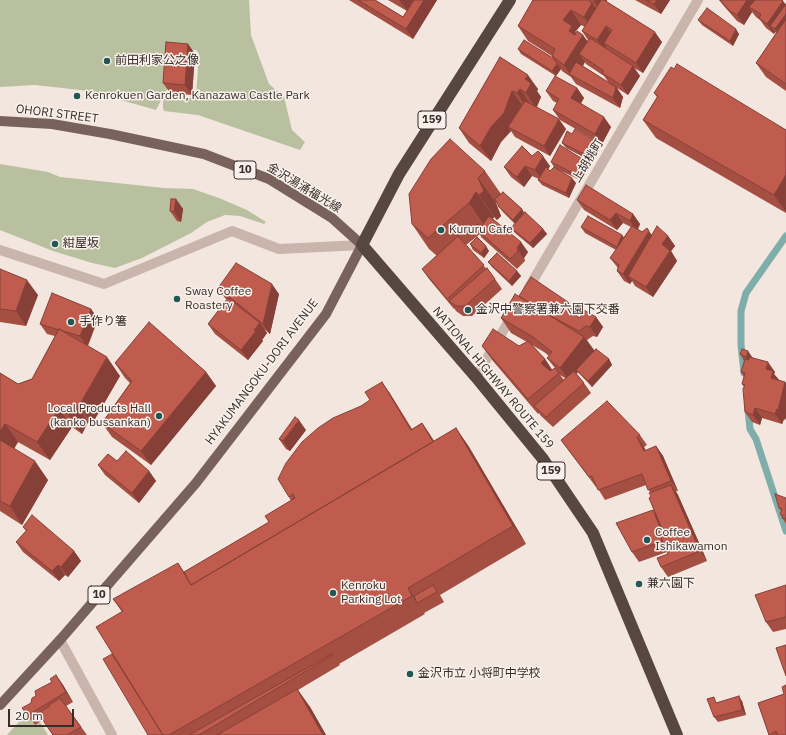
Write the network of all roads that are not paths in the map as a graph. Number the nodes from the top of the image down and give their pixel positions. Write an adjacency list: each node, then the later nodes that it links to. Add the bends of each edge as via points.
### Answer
1 (510, 0): 5 (highway, HYAKUMANGOKU-DORI AVENUE / 159, via 399,174)
2 (698, 0): 7 (street, 上胡桃町)
3 (0, 121): 4 (main road, OHORI STREET / 10, via 52,124)
4 (110, 134): 5 (main road, 金沢湯涌福光線 / 10, via 204,154 269,179 332,218)
5 (362, 245): 6 (street, via 279,249 232,231 104,284); 7 (highway, NATIONAL HIGHWAY ROUTE 159 / 159); 8 (main road, HYAKUMANGOKU-DORI AVENUE / 10, via 326,314 196,483)
6 (0, 250)
7 (476, 377): 11 (highway, NATIONAL HIGHWAY ROUTE 159 / 159, via 543,459 593,533)
8 (60, 640): 9 (main road, HYAKUMANGOKU-DORI AVENUE / 10); 10 (street)
9 (0, 705)
10 (112, 735)
11 (677, 735)

